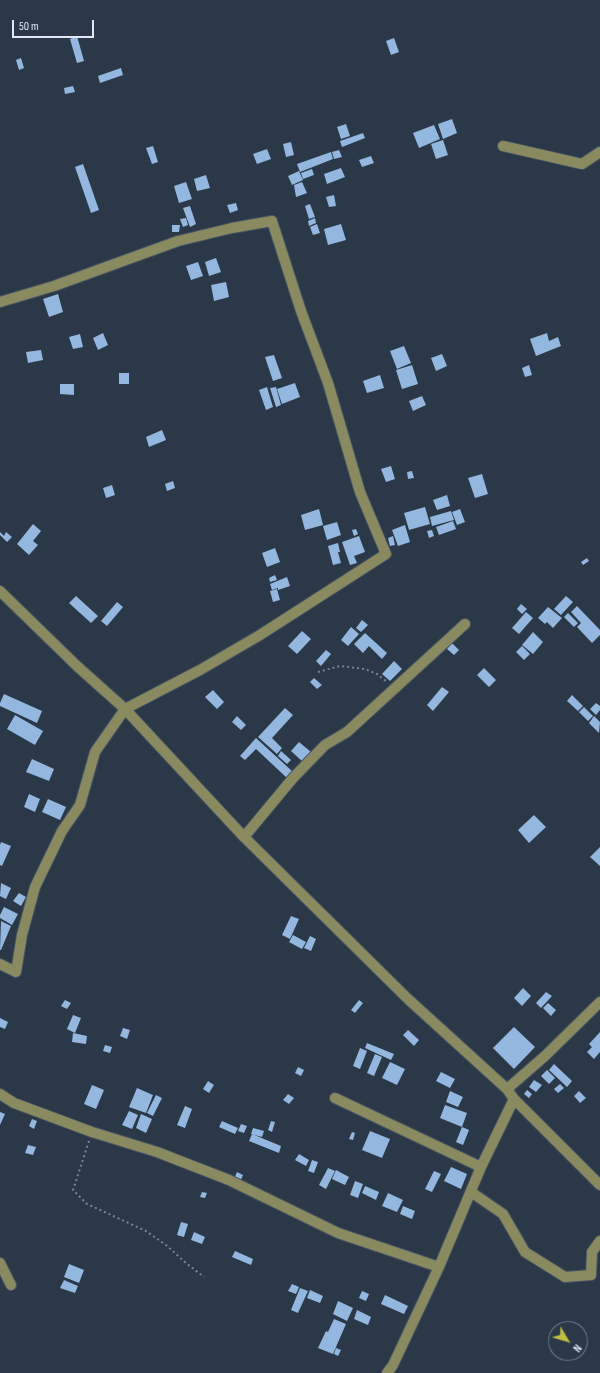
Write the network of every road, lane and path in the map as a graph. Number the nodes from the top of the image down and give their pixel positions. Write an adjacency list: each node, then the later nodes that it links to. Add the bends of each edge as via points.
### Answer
1 (503, 146): 2 (street, via 582,164)
2 (600, 152)
3 (0, 302): 8 (street, via 54,286 178,241 272,221 328,384 360,492 386,554 260,635)
4 (0, 591): 8 (street)
5 (465, 624): 7 (street)
6 (318, 672): 7 (path, via 340,666 365,669 377,674 390,685)
7 (404, 680): 9 (street, via 347,732 325,745 293,778)
8 (125, 709): 9 (street); 10 (street, via 95,752 80,805 62,830 35,887 22,935 16,972)
9 (244, 837): 12 (street, via 408,999)
10 (0, 964)
11 (600, 1002): 12 (street)
12 (507, 1089): 15 (street)
13 (0, 1094): 16 (street, via 14,1103)
14 (335, 1098): 17 (street)
15 (514, 1099): 17 (street); 18 (street)
16 (92, 1132): 22 (street, via 156,1152 229,1180 338,1233); 23 (path, via 73,1190 87,1204 146,1231)
17 (481, 1167): 19 (street)
18 (600, 1185)
19 (471, 1192): 20 (street, via 503,1214 525,1252 565,1276 591,1275 592,1252); 22 (street)
20 (600, 1241)
21 (0, 1263): 24 (street)
22 (439, 1267): 25 (street, via 393,1366)
23 (204, 1277)
24 (11, 1285)
25 (387, 1373)

